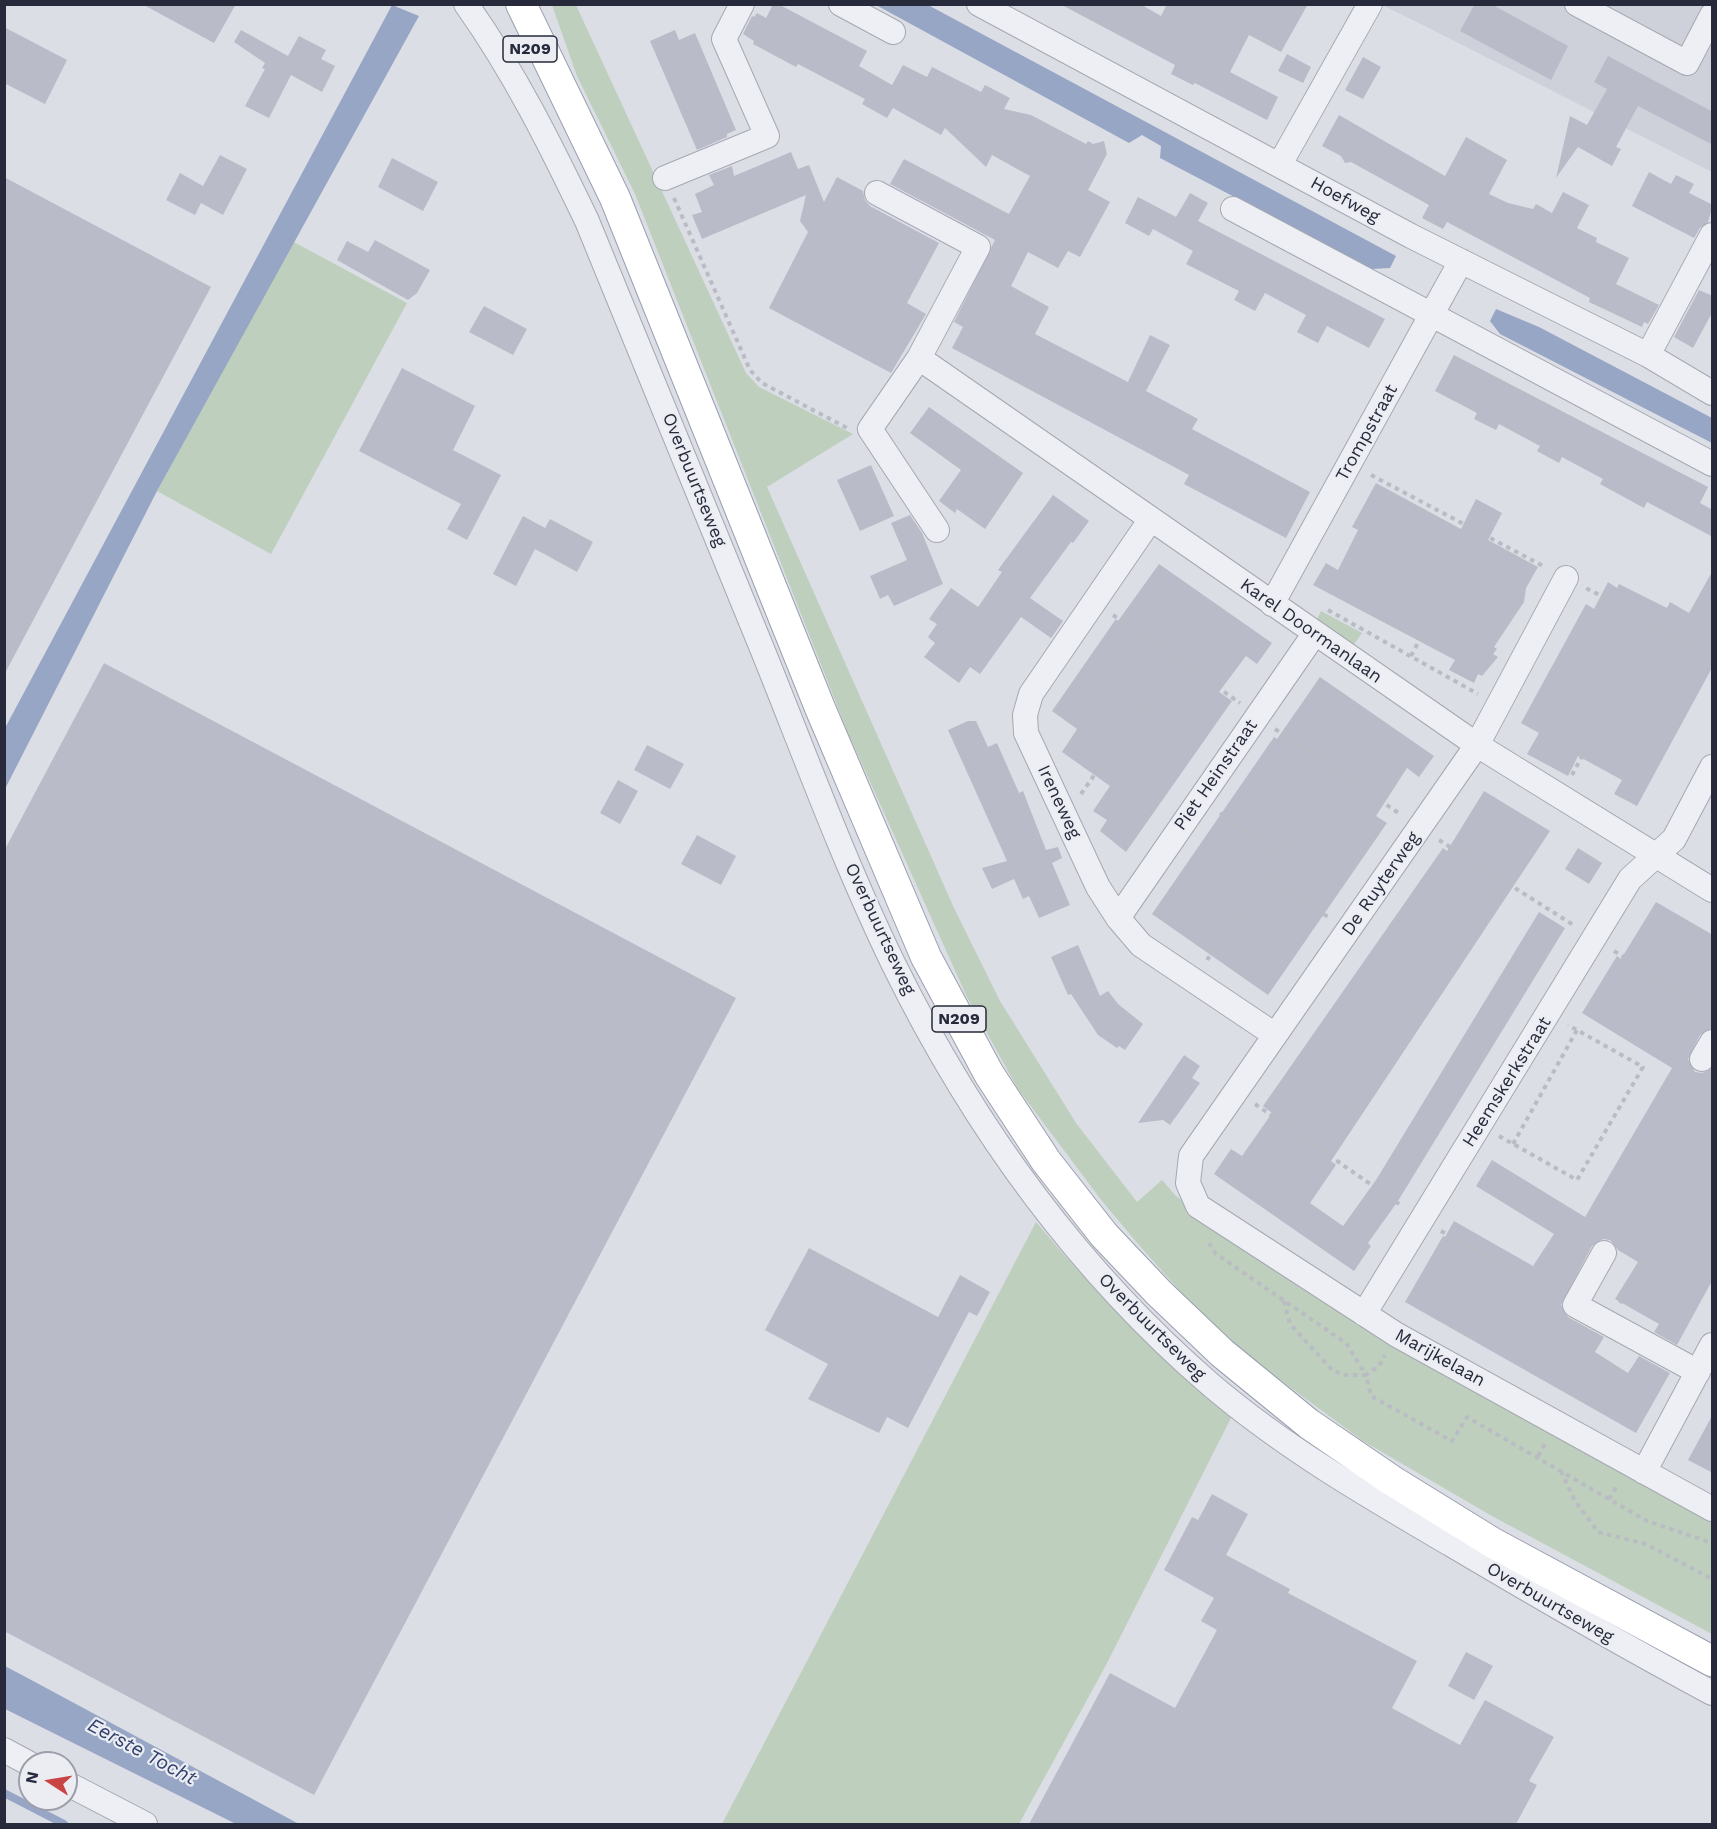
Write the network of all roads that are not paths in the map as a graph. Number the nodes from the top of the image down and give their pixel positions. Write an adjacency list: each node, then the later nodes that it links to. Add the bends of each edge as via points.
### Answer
1 (466, 4): 42 (street, Overbuurtseweg, via 497,48 542,126 587,221 834,827 893,962 950,1069 1013,1171 1076,1251 1142,1320 1249,1417 1357,1490 1617,1642)
2 (499, 4): 11 (main road, Overbuurtseweg / N209)
3 (521, 4): 11 (main road, Overbuurtseweg / N209)
4 (742, 4): 13 (street, via 724,39 767,136)
5 (841, 4): 10 (street)
6 (979, 4): 12 (street, Hoefweg)
7 (1370, 4): 12 (street)
8 (1577, 4): 9 (street, via 1687,63)
9 (1713, 15)
10 (893, 32)
11 (562, 94): 41 (main road, Overbuurtseweg / N209, via 615,198 820,708 926,957 989,1074 1046,1161 1104,1235 1160,1293 1222,1353 1309,1424 1493,1543)
12 (1280, 164): 17 (street, Hoefweg)
13 (665, 178)
14 (877, 193): 20 (street, via 978,247)
15 (1233, 209): 18 (street)
16 (1713, 235): 19 (street)
17 (1461, 261): 18 (street, Trompstraat); 19 (street, Hoefweg)
18 (1432, 316): 22 (street); 26 (street, Trompstraat)
19 (1648, 355): 21 (street, Hoefweg)
20 (919, 358): 23 (street, Karel Doormanlaan); 24 (street, via 870,429)
21 (1713, 393)
22 (1713, 464)
23 (1151, 519): 26 (street, Karel Doormanlaan); 32 (street, Ireneweg, via 1031,694 1025,715 1026,733 1098,887)
24 (937, 530)
25 (1566, 578): 28 (street, De Ruyterweg)
26 (1272, 604): 27 (street, Karel Doormanlaan)
27 (1315, 633): 28 (street, Karel Doormanlaan); 32 (street, Piet Heinstraat)
28 (1477, 745): 30 (street, Karel Doormanlaan); 33 (street, De Ruyterweg)
29 (1713, 766): 30 (street, Heemskerkstraat, via 1674,839)
30 (1656, 856): 31 (street, Karel Doormanlaan); 36 (street, Heemskerkstraat, via 1630,879)
31 (1713, 890)
32 (1118, 918): 33 (street, Ireneweg, via 1141,945)
33 (1275, 1035): 34 (street, De Ruyterweg, via 1191,1156)
34 (1188, 1183): 36 (street, Marijkelaan, via 1198,1206)
35 (1604, 1253): 38 (street, via 1575,1305)
36 (1364, 1314): 39 (street, Marijkelaan)
37 (1713, 1345): 38 (street)
38 (1698, 1372): 39 (street)
39 (1644, 1472): 40 (street, Marijkelaan)
40 (1713, 1509)
41 (1713, 1661)
42 (1713, 1693)
43 (4, 1750): 44 (street)
44 (18, 1758)
45 (78, 1789): 46 (street)
46 (145, 1824)

